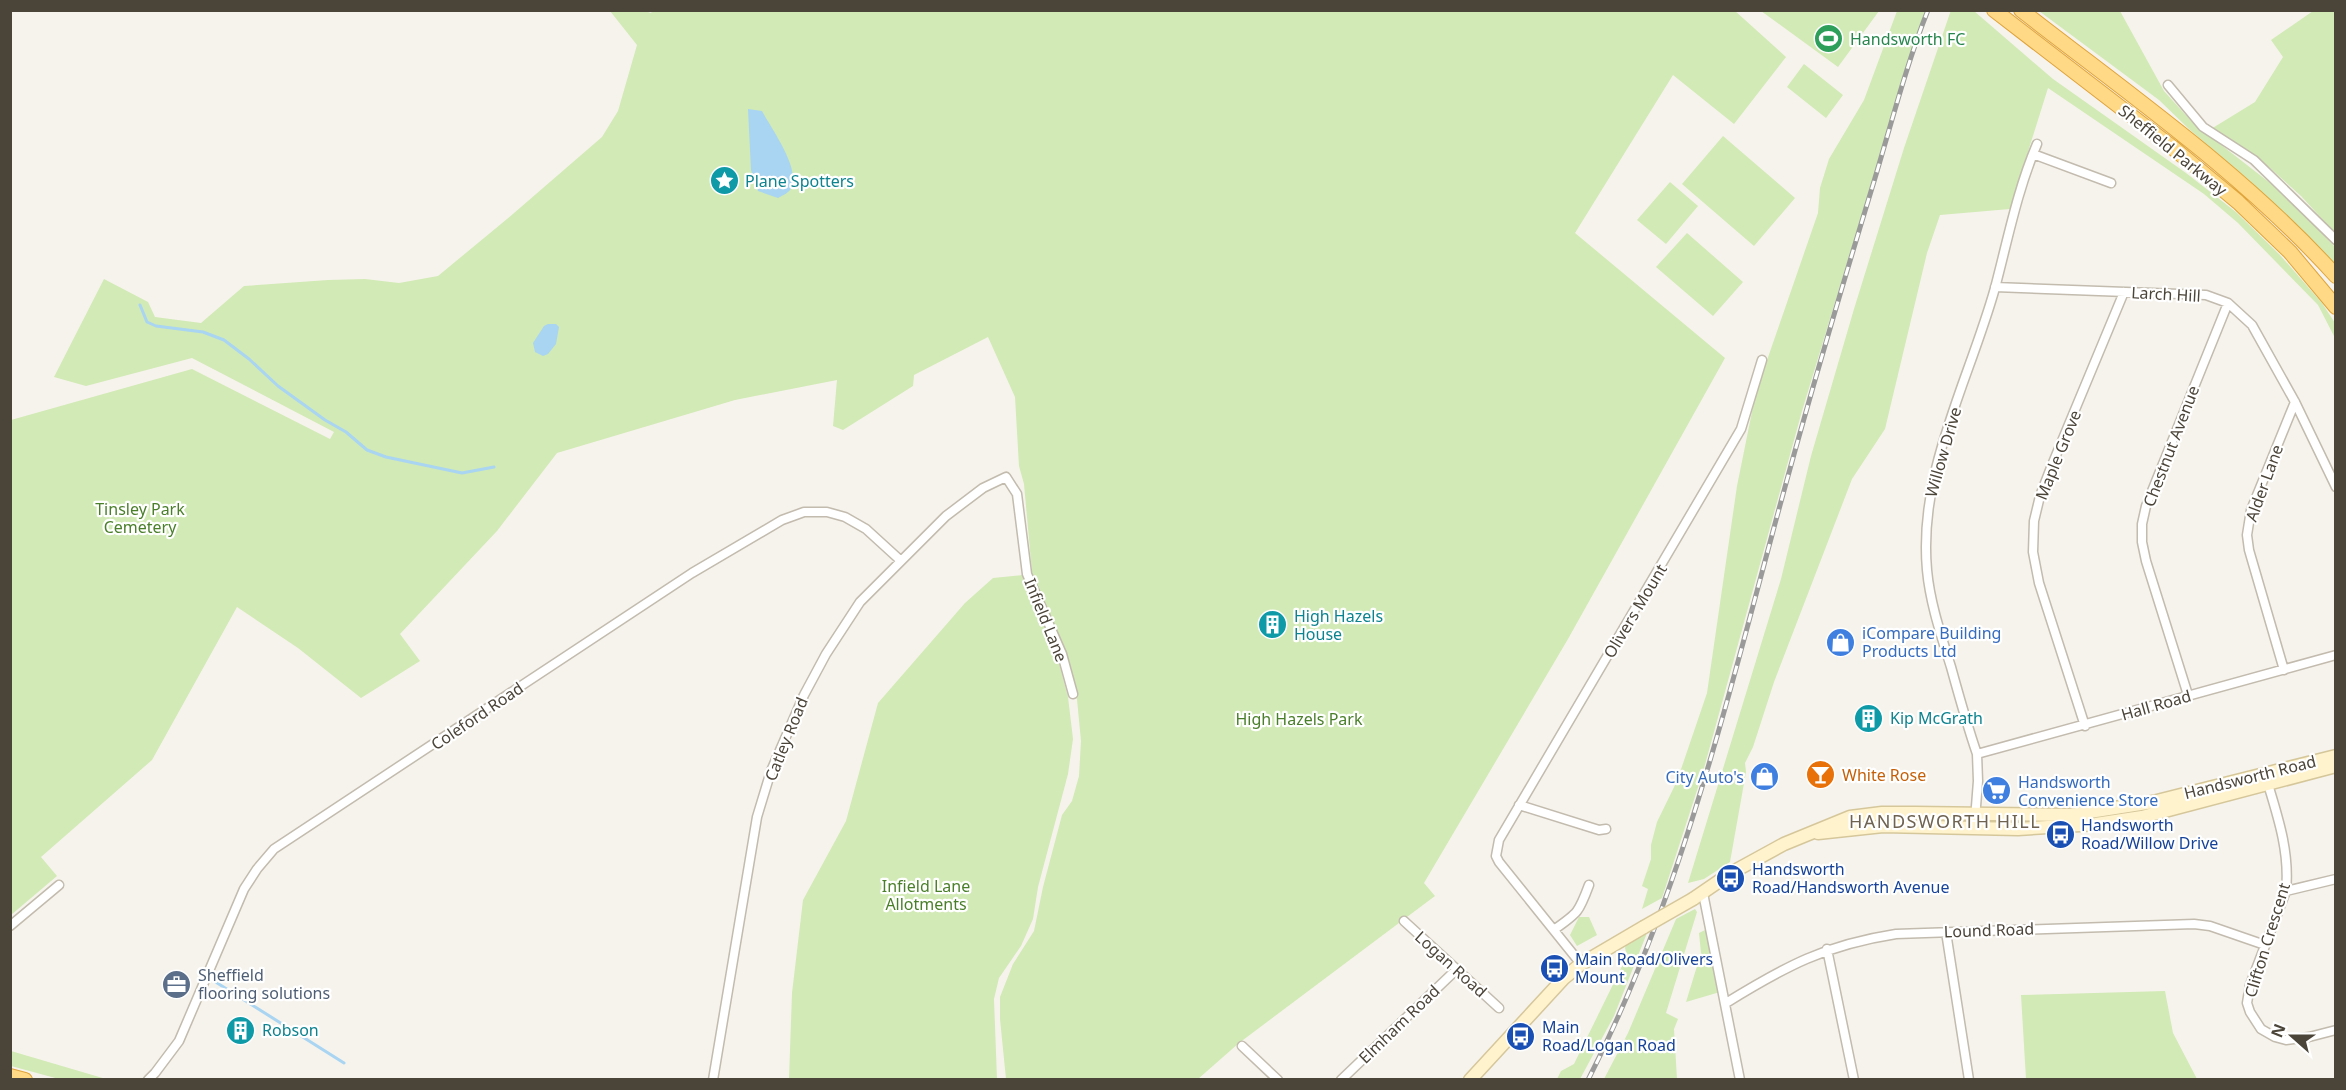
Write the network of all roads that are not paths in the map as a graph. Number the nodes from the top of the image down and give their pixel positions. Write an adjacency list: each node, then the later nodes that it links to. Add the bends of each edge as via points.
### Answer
1 (1994, 10): 12 (highway, Sheffield Parkway, via 2238,202 2290,252)
2 (2021, 10): 8 (highway, Sheffield Parkway, via 2171,124 2246,187)
3 (2168, 85): 7 (street, via 2203,127 2254,160)
4 (2037, 144): 5 (street, Willow Drive)
5 (2033, 154): 6 (street); 9 (street, Willow Drive)
6 (2111, 183)
7 (2336, 240)
8 (2336, 276)
9 (1995, 287): 10 (street, Larch Hill); 23 (street, Willow Drive, via 1930,489 1927,517 1927,571 1932,598)
10 (2124, 292): 11 (street, Larch Hill, via 2206,296); 22 (street, Maple Grove, via 2043,489 2034,520 2033,552 2040,583)
11 (2228, 303): 14 (street, Larch Hill, via 2252,325); 21 (street, Chestnut Avenue, via 2153,487 2142,524 2146,561)
12 (2336, 307)
13 (1762, 360): 27 (street, Olivers Mount, via 1741,429)
14 (2295, 402): 16 (street, Larch Hill); 19 (street, Alder Lane, via 2252,510 2247,536)
15 (1006, 477): 17 (street, Catley Road, via 983,488 946,516); 20 (street, Infield Lane, via 1017,494 1027,574 1062,654)
16 (2336, 487)
17 (900, 560): 50 (street, Coleford Road, via 866,529 845,517 804,512 782,520 692,573 282,843 244,889 179,1041); 53 (street, Catley Road, via 860,603 826,654 771,771 758,817)
18 (2336, 655): 19 (street, Hall Road)
19 (2284, 670): 21 (street, Hall Road)
20 (1072, 694)
21 (2188, 695): 22 (street, Hall Road)
22 (2085, 726): 23 (street, Hall Road)
23 (1977, 754): 28 (street, Willow Drive)
24 (2336, 756): 26 (main road, Handsworth Road)
25 (2336, 766): 26 (main road, Handsworth Road)
26 (2266, 778): 28 (main road, Handsworth Road, via 2070,815); 29 (main road, Handsworth Road, via 2142,817 2053,828); 35 (street, Clifton Crescent, via 2285,851)
27 (1519, 805): 30 (street); 39 (street, Olivers Mount, via 1499,840 1496,856)
28 (1975, 813): 29 (street, Willow Drive); 31 (main road, Handsworth Road, via 1882,813 1838,821)
29 (1974, 827): 31 (main road, Handsworth Road, via 1883,826)
30 (1606, 830)
31 (1810, 834): 36 (main road, Handsworth Road, via 1749,862)
32 (2336, 879): 35 (street)
33 (58, 885): 38 (street)
34 (1589, 885): 39 (street, via 1575,916)
35 (2286, 891): 41 (street, Clifton Crescent)
36 (1698, 896): 43 (main road, Handsworth Road, bridge); 45 (street)
37 (1404, 921): 44 (street, Logan Road)
38 (10, 926)
39 (1555, 929): 43 (street)
40 (1946, 932): 41 (street, Lound Road, via 2194,924); 42 (street, Lound Road, via 1859,939); 59 (street)
41 (2265, 945): 47 (street, Clifton Crescent, via 2248,994 2253,1020 2267,1033 2286,1040)
42 (1827, 949): 45 (street, Lound Road, via 1783,968); 58 (street)
43 (1581, 964): 56 (main road, Handsworth Road)
44 (1457, 969): 46 (street, Logan Road); 55 (street, Elmham Road)
45 (1726, 1003): 57 (street)
46 (1499, 1008)
47 (2336, 1030)
48 (1242, 1047): 54 (street)
49 (10, 1076): 51 (highway)
50 (154, 1076): 52 (street, Coleford Road)
51 (25, 1080)
52 (148, 1080)
53 (713, 1080)
54 (1278, 1080)
55 (1341, 1080)
56 (1470, 1080)
57 (1740, 1080)
58 (1854, 1080)
59 (1969, 1080)

